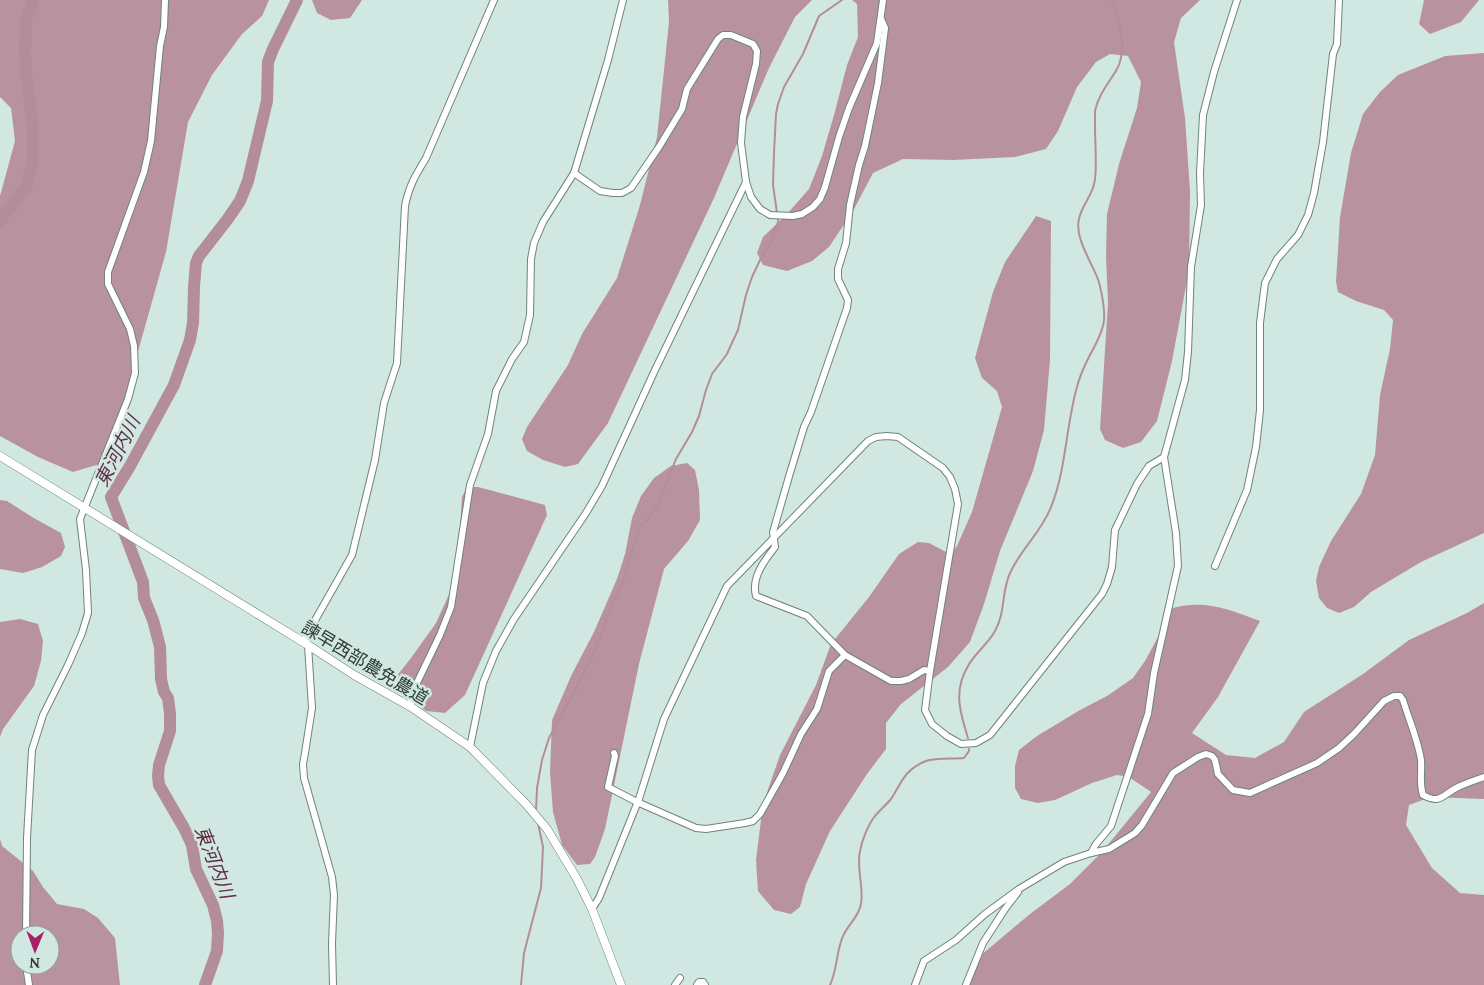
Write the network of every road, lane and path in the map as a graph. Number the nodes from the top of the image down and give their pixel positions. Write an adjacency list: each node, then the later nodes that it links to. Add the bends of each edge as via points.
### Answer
1 (165, 0): 12 (street, via 149,149 144,172 108,272 108,284 130,329 135,373 128,399)
2 (494, 0): 15 (street, via 426,158 408,191 397,363 384,403 375,460 352,555 304,638)
3 (623, 0): 8 (street)
4 (883, 0): 7 (street)
5 (1237, 0): 11 (street, via 1203,115 1201,205 1191,267 1185,380)
6 (1338, 0): 14 (street, via 1336,44 1314,193 1298,235 1277,259 1265,283 1260,322 1260,410 1256,447 1247,490)
7 (881, 19): 9 (street, via 877,43 846,115 820,200 802,214 770,215 751,197); 13 (street, via 885,28 878,84 838,269 838,279 848,300 847,308 804,427 773,532)
8 (574, 173): 9 (street, via 600,190 622,193 631,188 682,109 687,89 718,40 723,35 732,35 753,44 757,51 743,117 741,143); 18 (street, via 543,222 534,243 530,259 530,315 524,342 496,391 488,434 470,485 450,607 411,697)
9 (746, 182): 19 (street, via 602,486 496,651 483,683)
10 (0, 456): 12 (street, 諫早西部農免農道)
11 (1164, 456): 17 (street, via 1145,472 1115,530 1112,567 1102,594 990,735 976,743 961,744 932,724 925,710); 23 (street, via 1178,566 1148,714 1111,826)
12 (84, 508): 15 (street, 諫早西部農免農道); 26 (street, via 80,519 88,613 75,649 43,715 32,750 26,838)
13 (775, 538): 16 (street, via 775,547 755,580 756,596 807,616); 17 (street, via 868,441 876,437 898,437 943,468 956,489 958,504); 22 (street, via 723,593 664,719)
14 (1215, 566)
15 (308, 645): 18 (street, 諫早西部農免農道); 28 (street, via 312,708 303,764 304,778 332,878)
16 (845, 655): 17 (street, via 891,681 901,682 924,670); 22 (street, via 829,671 817,709 760,814 753,821 696,828)
17 (930, 671)
18 (411, 707): 19 (street, 諫早西部農免農道)
19 (470, 747): 25 (street, 諫早西部農免農道, via 547,829)
20 (614, 753): 22 (street, via 608,787)
21 (1484, 777): 23 (street, via 1457,787 1441,799 1432,800 1423,795 1417,744 1403,700 1394,696 1384,701 1339,748 1317,763 1250,793 1233,790 1218,774 1212,756 1198,757 1173,773 1136,833 1110,849)
22 (637, 802): 25 (street)
23 (1091, 853): 24 (street, via 1064,862)
24 (1020, 889): 33 (street, via 924,961); 34 (street, via 983,943)
25 (592, 909): 29 (street, 諫早西部農免農道)
26 (26, 925)
27 (680, 978): 30 (street)
28 (333, 985)
29 (621, 985)
30 (675, 985)
31 (697, 985): 32 (street, via 703,982)
32 (706, 985)
33 (915, 985)
34 (966, 985)

